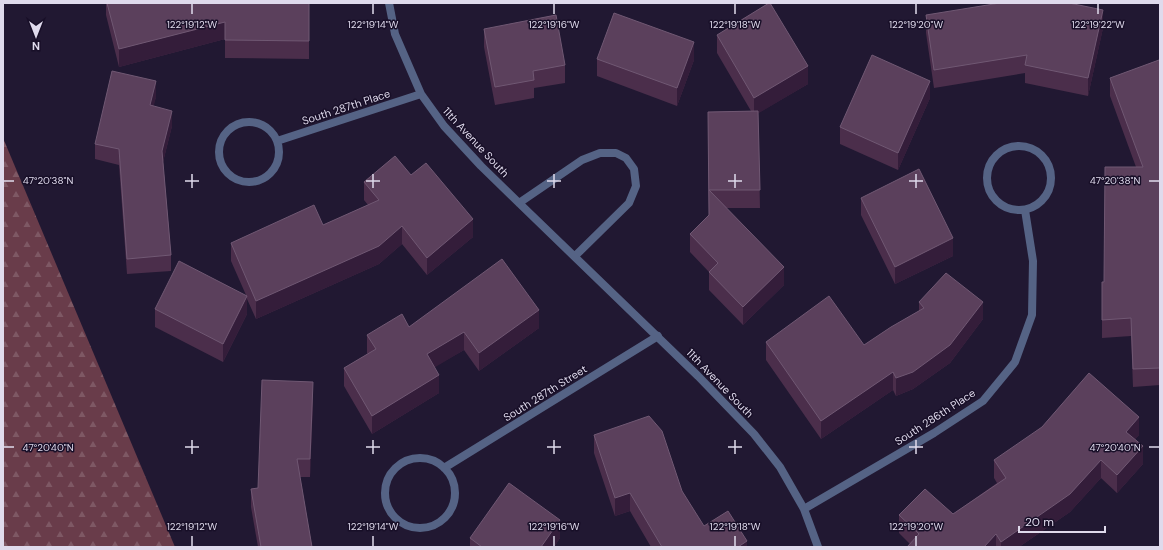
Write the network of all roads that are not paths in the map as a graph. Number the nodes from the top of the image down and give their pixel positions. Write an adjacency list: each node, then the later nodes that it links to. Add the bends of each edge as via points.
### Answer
1 (389, 3): 2 (street, 11th Avenue South, via 395,34)
2 (421, 94): 3 (street, South 287th Place); 4 (street, 11th Avenue South, via 444,126)
3 (277, 141): 3 (street, via 272,132 264,126 255,122 244,122 226,132 221,141 220,161 225,170 236,179 250,182 260,180 268,176 278,160)
4 (519, 202): 6 (street, 11th Avenue South); 6 (street, via 582,160 600,153 616,153 626,158 634,169 636,186 629,202)
5 (1025, 210): 5 (street, via 1043,200 1051,181 1050,170 1039,154 1030,148 1019,146 1009,148 992,160 986,181 995,201 1004,207); 9 (street, South 286th Place, via 1033,260 1032,315 1015,362 983,401 934,433)
6 (575, 256): 7 (street, 11th Avenue South)
7 (658, 336): 8 (street, South 287th Street); 9 (street, 11th Avenue South, via 754,434 780,467)
8 (444, 468): 8 (street, via 434,461 423,458 411,459 392,472 385,494 392,515 401,523 423,528 444,519 454,499 451,477)
9 (804, 509): 10 (street, 11th Avenue South)
10 (818, 547)

